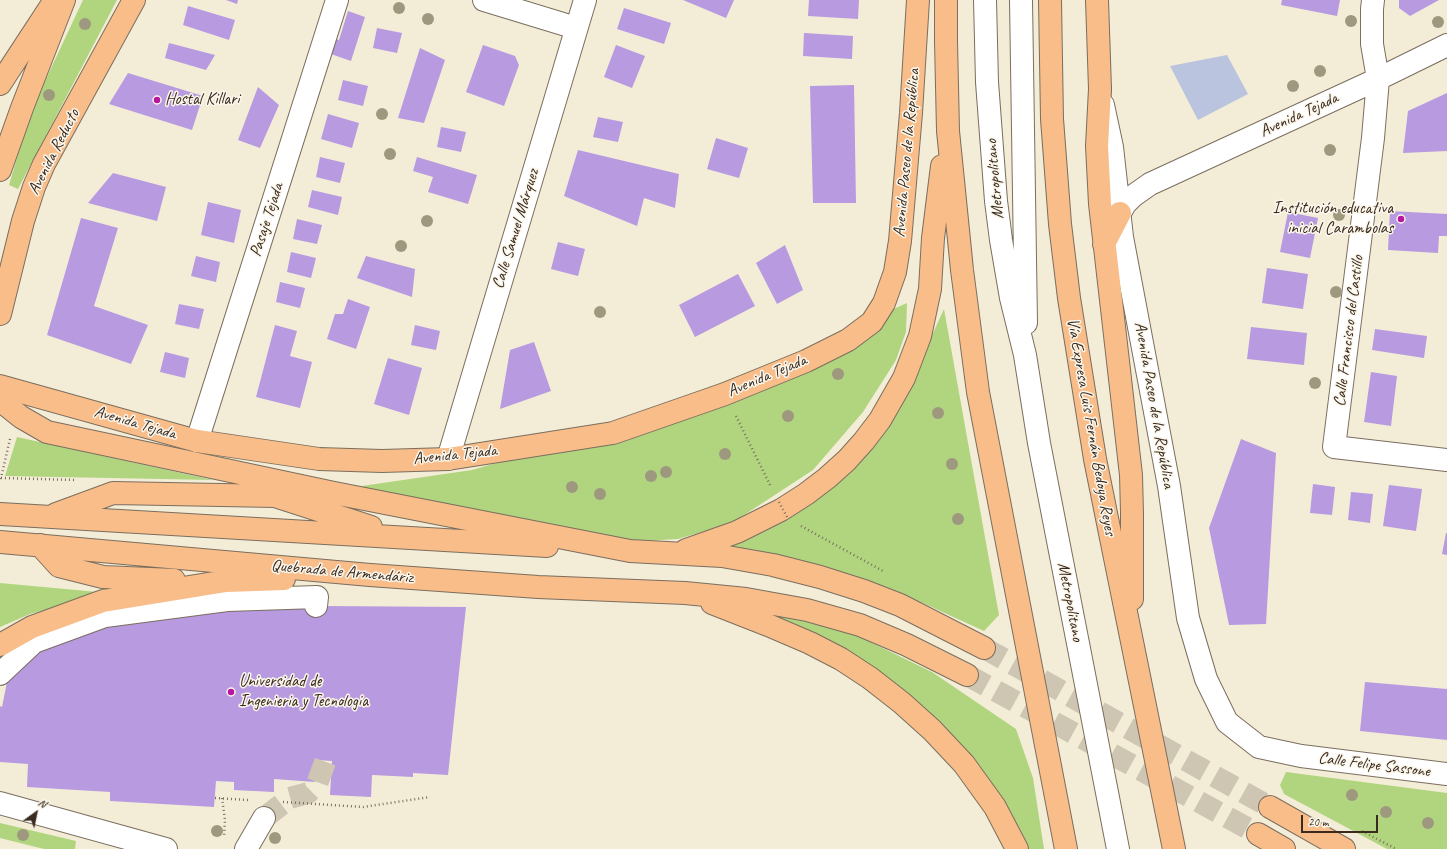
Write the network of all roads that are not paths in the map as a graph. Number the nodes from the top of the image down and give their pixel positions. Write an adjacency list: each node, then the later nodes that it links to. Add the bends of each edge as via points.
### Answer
1 (55, 0): 17 (main road)
2 (64, 0): 20 (main road)
3 (134, 0): 26 (main road, Avenida Reducto, via 44,164 34,187)
4 (336, 0): 30 (street, Pasaje Tejada)
5 (484, 0): 14 (street)
6 (585, 0): 14 (street, Calle Samuel Márquez)
7 (918, 0): 25 (main road, Avenida Paseo de la República, via 912,113 900,241 895,272)
8 (946, 0): 19 (main road)
9 (985, 0): 27 (street, Metropolitano, via 988,82 1000,240)
10 (1020, 0): 27 (street, Metropolitano)
11 (1050, 0): 45 (main road, Vía Expresa Luis Fernán Bedoya Reyes, via 1052,119 1069,298 1095,459)
12 (1097, 0): 18 (main road, Avenida Paseo de la República)
13 (1374, 0): 16 (street, Calle Francisco del Castillo, via 1372,44)
14 (576, 28): 31 (street, Calle Samuel Márquez)
15 (1447, 45): 16 (street, Avenida Tejada)
16 (1378, 79): 22 (street, Avenida Tejada); 32 (street, Calle Francisco del Castillo, via 1373,138 1334,447)
17 (0, 84)
18 (1100, 89): 21 (street, Avenida Paseo de la República); 24 (main road, via 1097,146)
19 (948, 132): 39 (main road, via 926,313 904,378 880,420 856,451 827,478 781,510 737,532); 58 (main road, via 978,392)
20 (0, 170)
21 (1116, 177): 22 (street, Avenida Tejada, via 1132,185); 23 (street, Avenida Paseo de la República)
22 (1150, 184): 23 (street, Avenida Tejada, via 1133,196)
23 (1120, 213): 24 (main road); 49 (street, Avenida Paseo de la República, via 1122,237 1168,486 1188,618 1206,679 1227,722 1259,747)
24 (1104, 244): 45 (main road, via 1131,475)
25 (884, 304): 31 (main road, Avenida Tejada, via 872,322 848,340 806,361 725,394 613,433)
26 (0, 314)
27 (1025, 355): 59 (street, Metropolitano, via 1039,443)
28 (0, 386): 30 (main road, Avenida Tejada)
29 (0, 400): 38 (main road, via 21,417 47,432)
30 (197, 441): 31 (main road, Avenida Tejada, via 319,459)
31 (448, 459)
32 (1447, 460)
33 (0, 514): 34 (main road)
34 (47, 517): 35 (main road); 35 (main road, via 112,494 275,496)
35 (400, 536): 38 (main road)
36 (0, 542): 37 (main road, Quebrada de Armendáriz)
37 (40, 545): 40 (main road, Quebrada de Armendáriz); 41 (main road, via 59,566 104,577)
38 (630, 551): 39 (main road)
39 (672, 554): 46 (main road, via 722,556 820,577 900,605)
40 (370, 575): 41 (main road); 42 (main road, Quebrada de Armendáriz, via 538,587)
41 (226, 581): 44 (main road, via 103,601 32,627)
42 (684, 593): 48 (main road, Quebrada de Armendáriz, via 746,599 807,610 866,628 907,645); 57 (main road, via 810,643 841,659 897,698 964,764 995,807)
43 (316, 606): 47 (street, via 317,597 227,600 105,616 34,642)
44 (0, 645)
45 (1132, 646): 60 (main road, Vía Expresa Luis Fernán Bedoya Reyes)
46 (984, 648)
47 (0, 674)
48 (967, 676)
49 (1301, 756): 50 (street, Calle Felipe Sassone)
50 (1447, 774)
51 (0, 803): 55 (street)
52 (1270, 807): 62 (main road)
53 (264, 818): 56 (street)
54 (1258, 834): 61 (main road)
55 (166, 849)
56 (246, 849)
57 (1017, 849)
58 (1066, 849)
59 (1118, 849)
60 (1174, 849)
61 (1284, 849)
62 (1344, 849)

